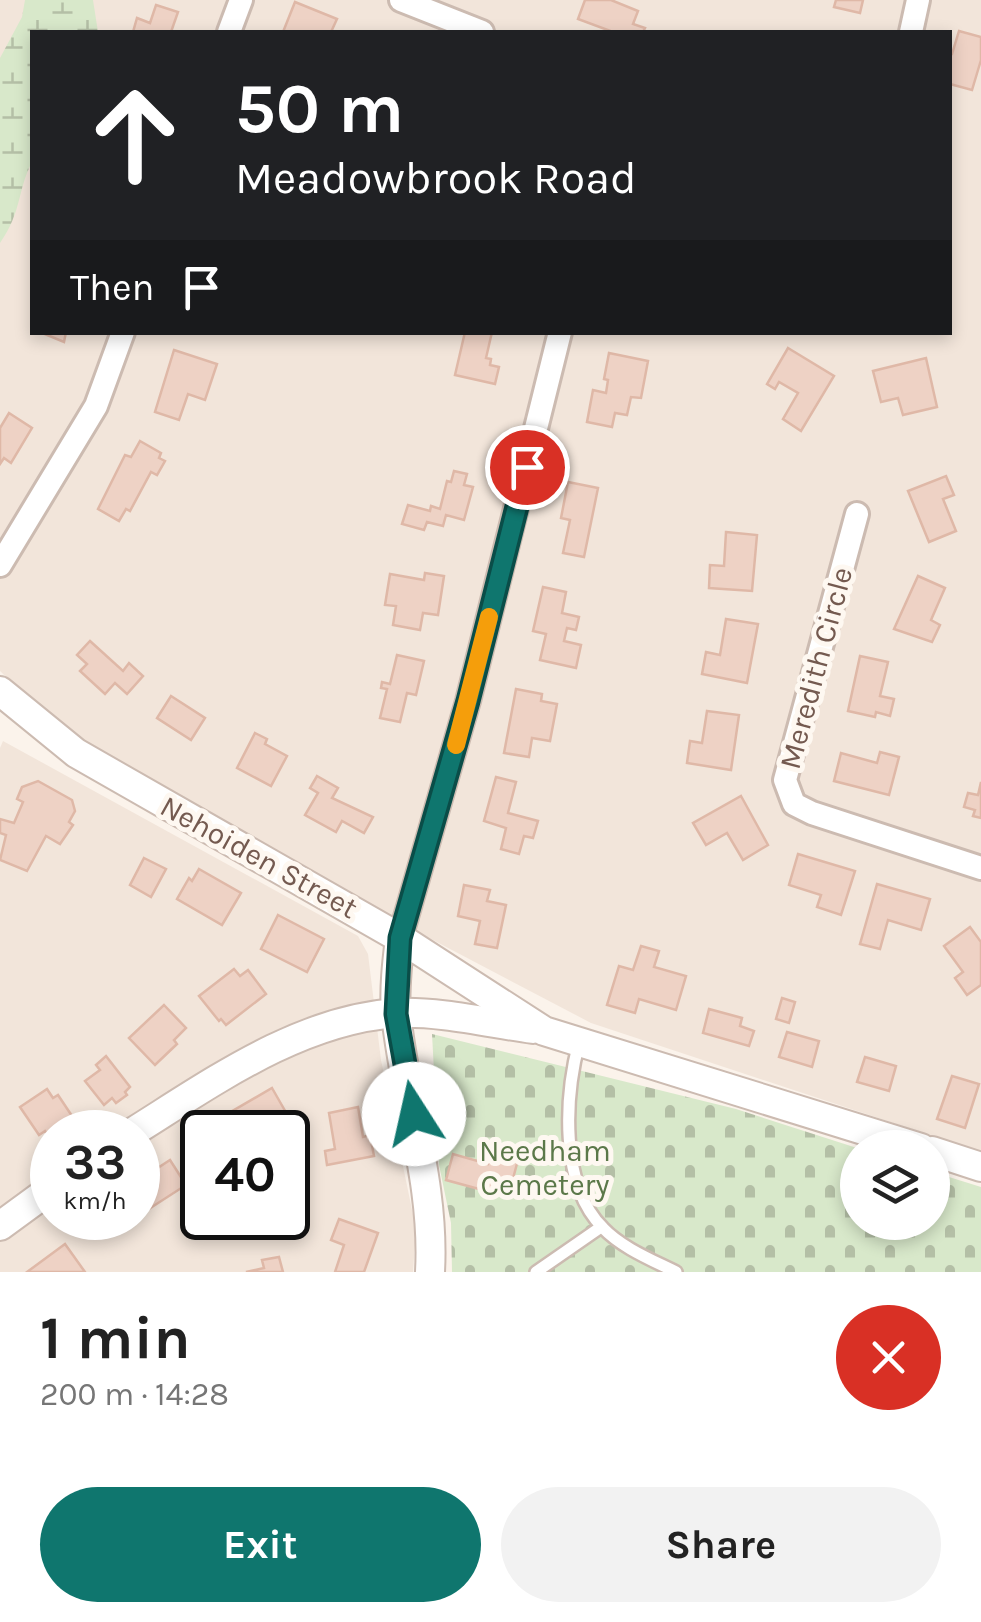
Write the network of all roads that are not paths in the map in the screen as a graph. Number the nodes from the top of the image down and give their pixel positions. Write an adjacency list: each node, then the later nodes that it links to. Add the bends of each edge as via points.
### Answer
1 (242, 0): 4 (street)
2 (401, 0): 5 (street)
3 (918, 0): 6 (street)
4 (229, 30)
5 (477, 30)
6 (911, 30)
7 (122, 335): 10 (street, via 96,406)
8 (559, 335): 13 (street, via 468,701)
9 (858, 514): 12 (street, Meredith Circle, via 784,780 794,804 812,813)
10 (0, 565)
11 (0, 691): 13 (street, Nehoiden Street, via 76,753)
12 (981, 868)
13 (400, 938): 14 (street); 15 (street, Nehoiden Street)
14 (396, 1014): 15 (street); 17 (street, via 312,1032 231,1070); 24 (street, via 430,1208)
15 (544, 1030): 16 (street, Nehoiden Street)
16 (579, 1042): 18 (street, Nehoiden Street); 23 (lane, via 569,1135 581,1188)
17 (160, 1115)
18 (863, 1130)
19 (950, 1157): 20 (street)
20 (981, 1167)
21 (30, 1204): 22 (street)
22 (0, 1226)
23 (601, 1227): 25 (lane); 26 (lane)
24 (430, 1272)
25 (536, 1272)
26 (676, 1272)

